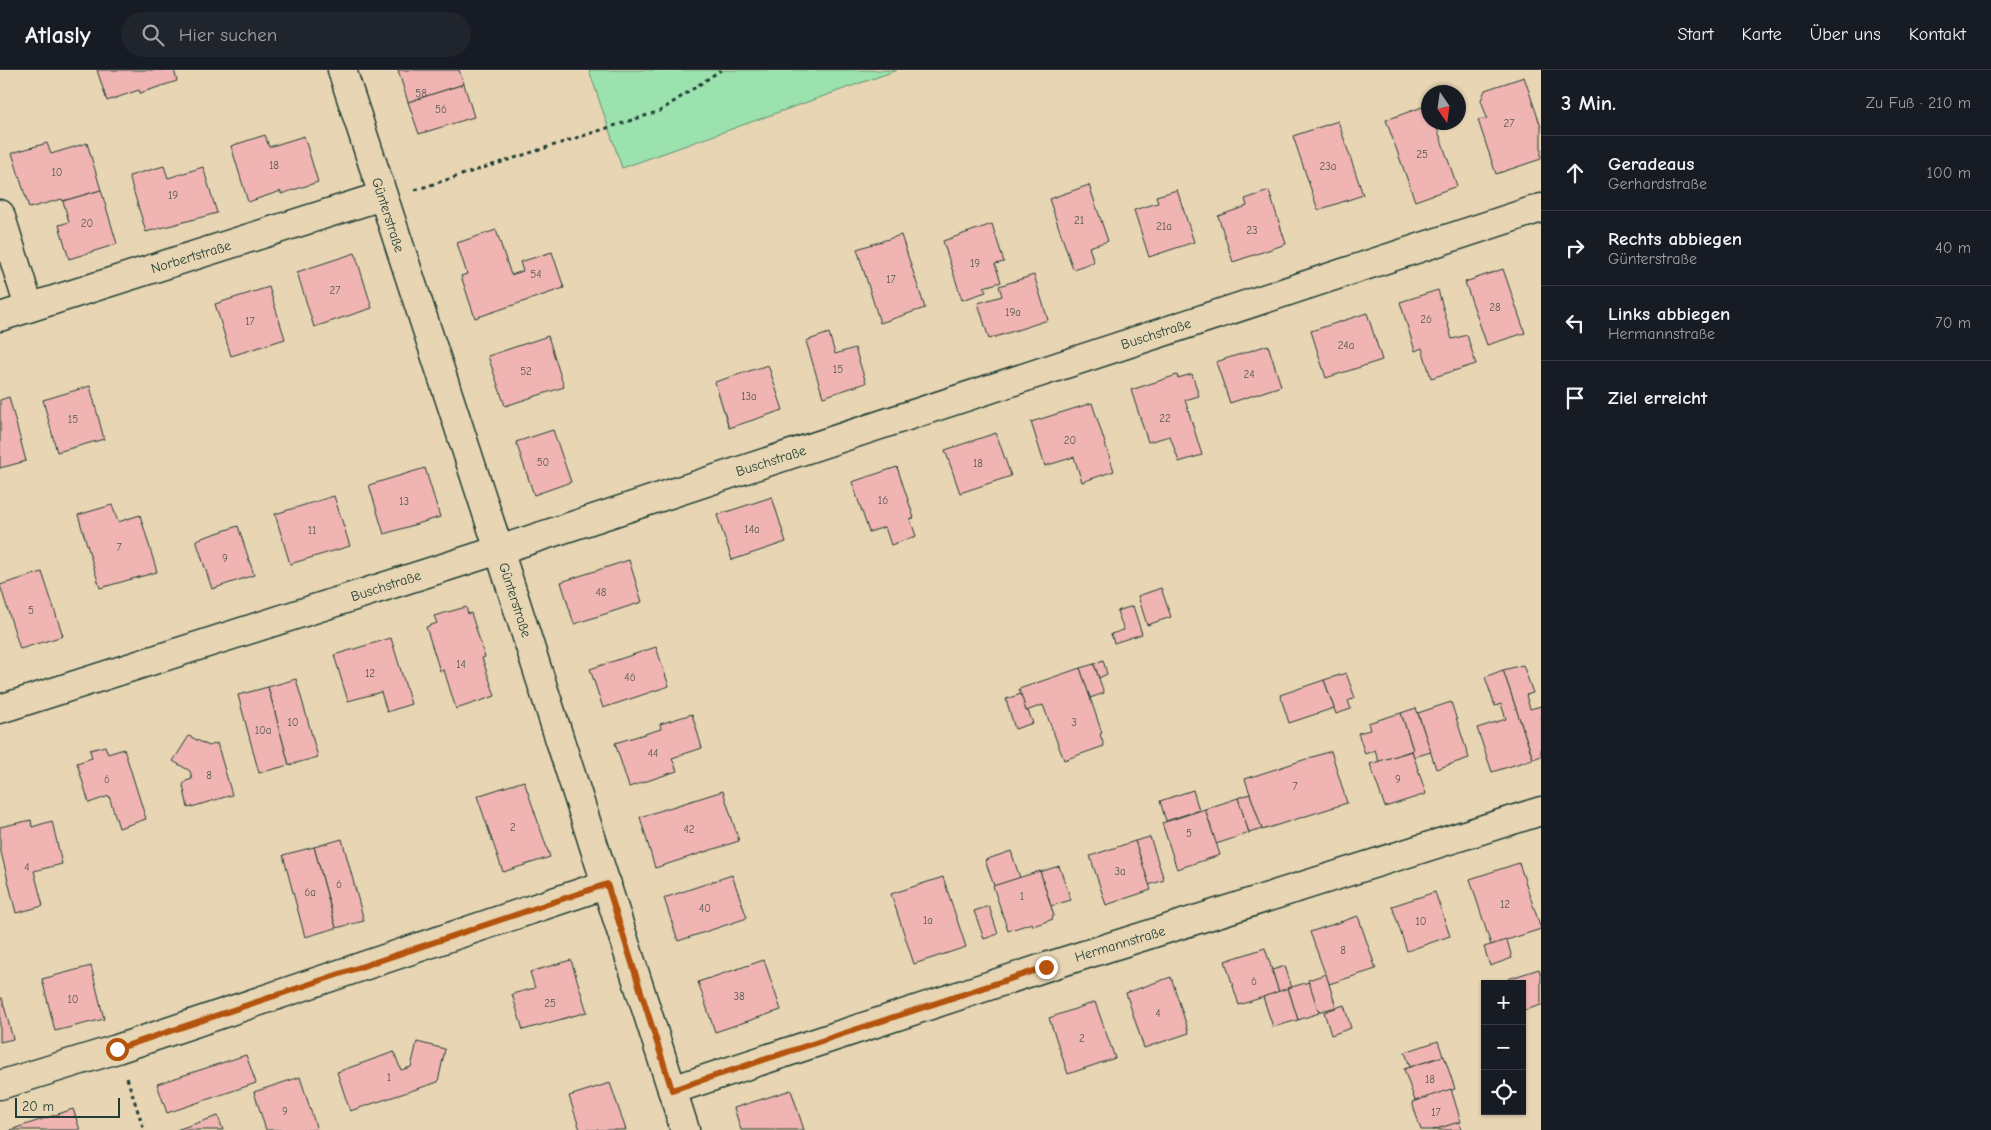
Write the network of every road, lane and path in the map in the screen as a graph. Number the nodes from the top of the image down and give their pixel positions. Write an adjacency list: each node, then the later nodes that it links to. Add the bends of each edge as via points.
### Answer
1 (342, 70): 5 (street, Günterstraße)
2 (711, 70): 4 (path)
3 (721, 70): 4 (path)
4 (715, 75): 5 (path, via 660,111 422,188)
5 (382, 196): 8 (street, Norbertstraße); 10 (street, Günterstraße)
6 (1541, 208): 10 (street, Buschstraße)
7 (0, 214): 8 (street)
8 (29, 308): 9 (street, Norbertstraße)
9 (0, 317)
10 (499, 550): 11 (street, Buschstraße); 13 (street, Günterstraße)
11 (0, 709)
12 (1541, 811): 16 (street, Hermannstraße, via 1036,970)
13 (607, 884): 14 (street); 16 (street, Günterstraße)
14 (117, 1049): 15 (street); 17 (path)
15 (0, 1086)
16 (672, 1090): 18 (street, Günterstraße)
17 (144, 1130)
18 (685, 1130)

